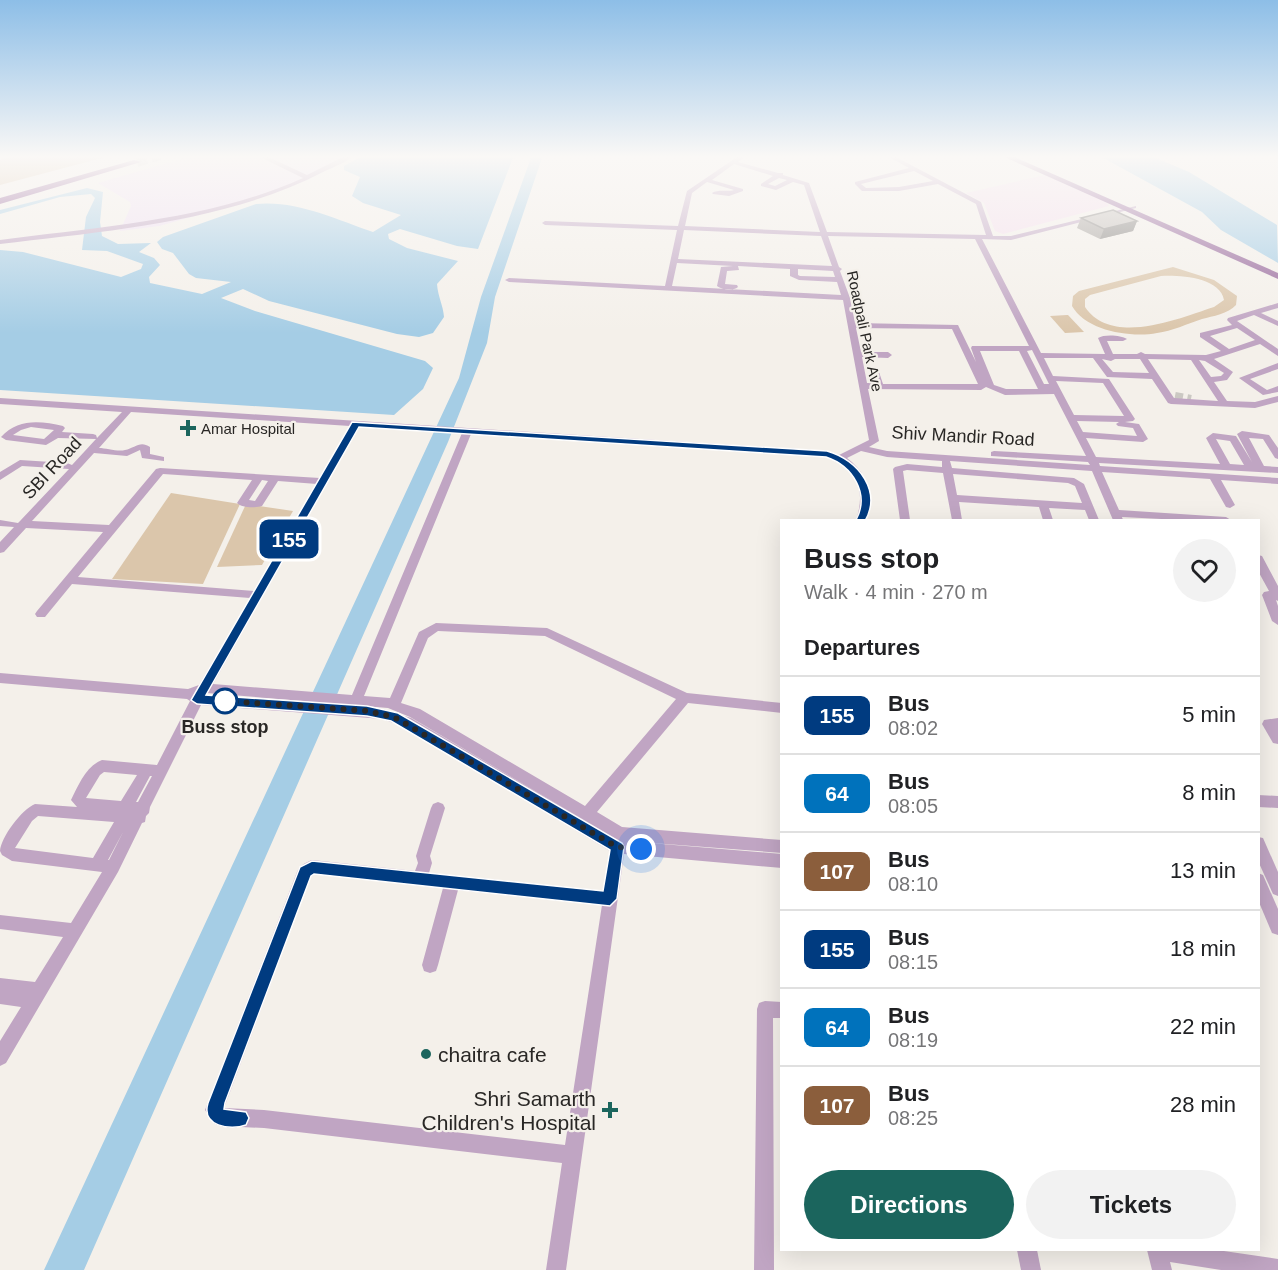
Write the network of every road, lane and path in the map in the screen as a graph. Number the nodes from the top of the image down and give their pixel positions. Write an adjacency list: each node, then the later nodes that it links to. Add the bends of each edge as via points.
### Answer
1 (184, 214): 13 (street)
2 (683, 214): 9 (street)
3 (819, 214): 10 (street, Roadpali Park Ave)
4 (983, 214): 12 (street)
5 (1107, 214): 12 (street, via 1023,236)
6 (1145, 214): 20 (main road)
7 (1146, 214): 19 (main road)
8 (545, 223): 9 (street)
9 (680, 228): 10 (street); 14 (street)
10 (826, 234): 11 (street); 18 (street, Roadpali Park Ave)
11 (978, 238): 12 (street); 36 (street)
12 (990, 238)
13 (0, 242)
14 (673, 261): 15 (street); 23 (street)
15 (716, 263): 16 (street); 25 (street)
16 (737, 266): 17 (street); 24 (street); 24 (street, via 724,269 721,286)
17 (794, 269): 18 (street); 22 (street, via 794,276 799,278)
18 (838, 269): 22 (street, Roadpali Park Ave)
19 (1278, 271)
20 (1278, 276)
21 (509, 280): 23 (street)
22 (841, 280): 26 (street, Roadpali Park Ave)
23 (668, 288): 25 (street)
24 (736, 290): 25 (street); 26 (street)
25 (713, 291)
26 (846, 298): 30 (street, Roadpali Park Ave)
27 (1275, 309): 28 (street)
28 (1258, 314): 29 (street); 31 (street, via 1231,320)
29 (1278, 324)
30 (851, 325): 39 (street, Roadpali Park Ave); 51 (street, via 955,327 983,385)
31 (1236, 326): 32 (street); 34 (street)
32 (1224, 329): 41 (street, via 1236,340); 41 (street, via 1203,335)
33 (1123, 339): 40 (street, via 1102,338)
34 (1258, 342): 38 (street); 41 (street)
35 (1022, 348): 36 (street); 53 (street); 53 (street, via 975,350 994,390)
36 (1037, 351): 43 (street); 48 (street)
37 (1140, 353): 40 (street); 44 (street); 47 (street)
38 (1278, 353)
39 (858, 354): 42 (street); 50 (street, Roadpali Park Ave)
40 (1109, 354): 43 (street)
41 (1214, 354): 44 (street); 49 (street, via 1229,372 1228,376)
42 (888, 355)
43 (1094, 357): 47 (street, via 1110,375); 48 (street, via 1100,376)
44 (1194, 359): 49 (street)
45 (1278, 366): 56 (street, via 1243,378)
46 (875, 372): 51 (street)
47 (1147, 374): 59 (street, via 1168,391 1175,403 1192,399)
48 (1049, 376): 54 (street); 61 (street, via 1106,381 1130,419)
49 (1213, 379): 59 (street)
50 (863, 386): 51 (street); 69 (street, Roadpali Park Ave, via 874,441)
51 (879, 386)
52 (1015, 387): 53 (street)
53 (1042, 389): 54 (street)
54 (1056, 389): 61 (street)
55 (1278, 389): 56 (street)
56 (1266, 393): 57 (street)
57 (1277, 400): 59 (street, via 1255,405)
58 (0, 401): 60 (street)
59 (1225, 404)
60 (124, 409): 62 (street); 67 (street, SBI Road); 70 (street, SBI Road)
61 (1072, 419): 66 (street); 66 (street, via 1134,425 1143,439)
62 (356, 424): 64 (street); 89 (street)
63 (39, 425): 65 (street, via 60,428); 68 (street); 68 (street, via 20,424 6,436)
64 (465, 431): 74 (street, via 827,454); 116 (street)
65 (56, 435): 67 (street); 68 (street, via 46,442)
66 (1080, 435): 79 (street)
67 (93, 437): 80 (street, SBI Road)
68 (24, 439)
69 (859, 448): 71 (street); 74 (street)
70 (91, 450): 77 (street, via 127,453 146,447 145,456); 103 (street, SBI Road)
71 (873, 450): 75 (street, Shiv Mandir Road); 79 (street, Shiv Mandir Road)
72 (1278, 456): 81 (street, via 1266,437 1242,434)
73 (1222, 457): 76 (street); 76 (street, via 1213,436 1233,438); 82 (street)
74 (840, 458): 96 (street, via 852,467 865,487 867,510)
75 (945, 458): 79 (street, Shiv Mandir Road); 83 (street)
76 (1245, 458): 81 (street)
77 (161, 459)
78 (1278, 462): 81 (street)
79 (1094, 464): 82 (street, Shiv Mandir Road); 86 (street, Shiv Mandir Road); 95 (street)
80 (66, 466): 85 (street, via 20,464); 103 (street, SBI Road)
81 (1256, 466): 82 (street, Shiv Mandir Road); 84 (street, Shiv Mandir Road)
82 (1227, 467)
83 (947, 470): 91 (street); 94 (street, via 1070,480 1079,484); 97 (street, via 898,469)
84 (1278, 470)
85 (0, 477)
86 (1214, 477): 90 (street, Shiv Mandir Road); 93 (street)
87 (257, 480): 88 (street); 88 (street, via 242,503 258,504); 104 (street, via 160,471)
88 (273, 481): 89 (street)
89 (322, 481): 109 (street)
90 (1278, 481)
91 (952, 498): 92 (street); 98 (street)
92 (1043, 504): 94 (street); 99 (street)
93 (1230, 505)
94 (1088, 507): 100 (street)
95 (1117, 517): 101 (street)
96 (862, 519)
97 (905, 519)
98 (957, 519)
99 (1048, 519)
100 (1094, 519)
101 (1190, 519)
102 (0, 523): 103 (street)
103 (18, 524): 104 (street); 105 (street, SBI Road); 106 (street, SBI Road)
104 (111, 529): 108 (street)
105 (0, 538)
106 (0, 549)
107 (1260, 565): 110 (street)
108 (69, 580): 109 (street); 111 (street)
109 (258, 595): 114 (street)
110 (1271, 595): 112 (street)
111 (42, 614)
112 (1278, 621)
113 (0, 678): 114 (street)
114 (196, 694): 116 (street); 123 (street)
115 (685, 698): 117 (street, via 555,634 436,627 423,635); 119 (street); 129 (street)
116 (349, 703): 118 (street)
117 (394, 705): 118 (street); 129 (street, via 415,713)
118 (375, 707): 130 (street)
119 (780, 708)
120 (1278, 723): 121 (street, via 1269,724)
121 (1278, 739)
122 (147, 769): 123 (street); 127 (street); 127 (street, via 99,768 78,800)
123 (162, 771): 128 (street)
124 (1260, 801): 125 (street)
125 (1278, 802)
126 (438, 808): 136 (street)
127 (124, 812): 128 (street); 134 (street); 134 (street, via 35,810 8,845 12,854)
128 (142, 814): 135 (street)
129 (587, 814): 130 (street)
130 (619, 840): 131 (street); 133 (street); 139 (street)
131 (780, 847)
132 (1260, 853): 138 (street)
133 (780, 861)
134 (97, 865): 135 (street)
135 (113, 867): 142 (street)
136 (420, 877): 137 (street); 149 (street, via 312,867 305,872 214,1110 220,1117)
137 (452, 882): 139 (street); 143 (street)
138 (1268, 894): 141 (street)
139 (610, 899): 149 (street)
140 (0, 922): 142 (street)
141 (1278, 928)
142 (75, 931): 146 (street)
143 (430, 965)
144 (0, 986): 146 (street)
145 (0, 996): 146 (street)
146 (37, 996): 148 (street)
147 (780, 1010): 155 (street, via 765,1009)
148 (0, 1057)
149 (572, 1155): 154 (street)
150 (1028, 1251): 156 (street)
151 (1157, 1251): 157 (street)
152 (1163, 1251): 153 (street)
153 (1278, 1269)
154 (555, 1270)
155 (764, 1270)
156 (1030, 1270)
157 (1162, 1270)

